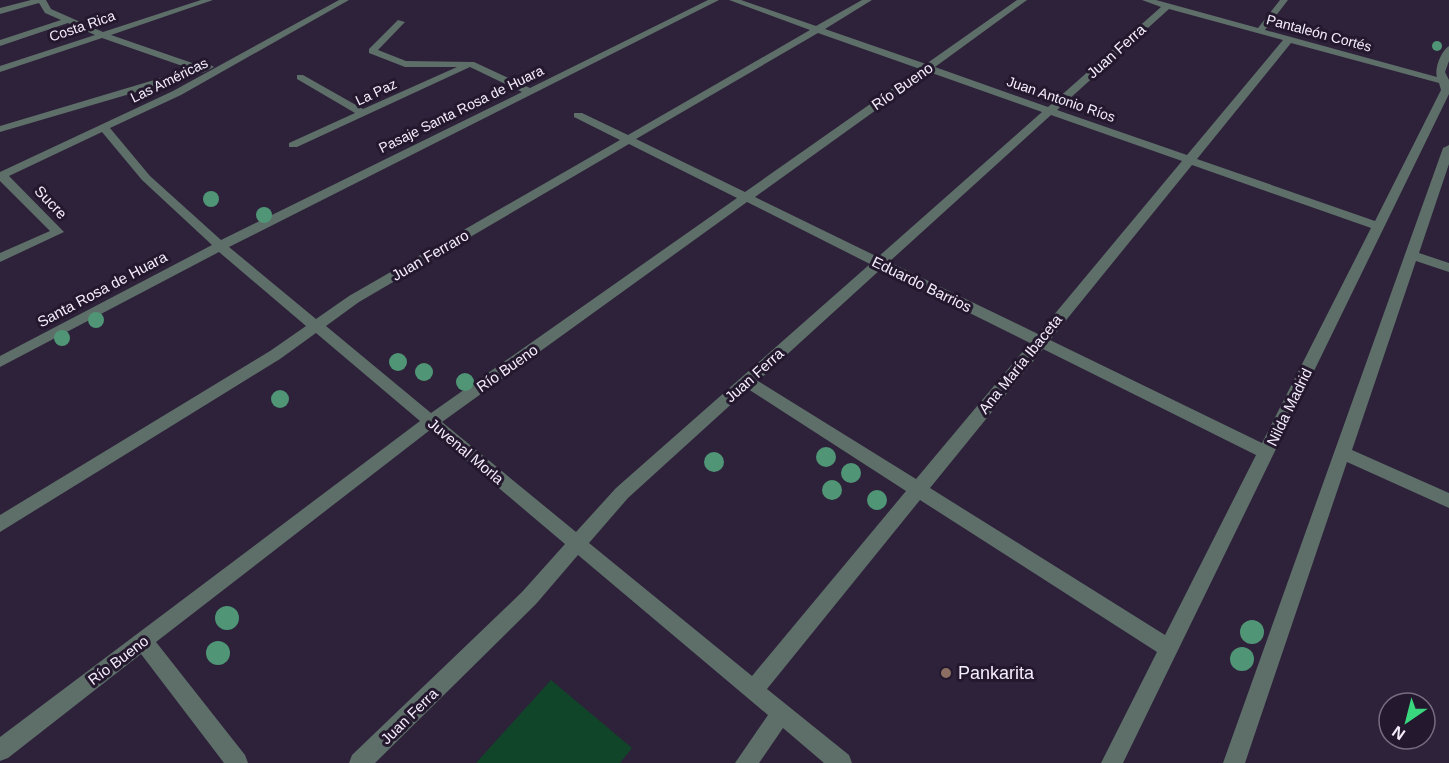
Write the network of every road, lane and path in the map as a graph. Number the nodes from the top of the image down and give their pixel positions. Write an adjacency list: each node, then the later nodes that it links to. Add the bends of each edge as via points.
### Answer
1 (42, 0): 11 (street); 12 (street, via 48,11)
2 (208, 0): 16 (street, Costa Rica)
3 (715, 0): 27 (street, Pasaje Santa Rosa de Huara)
4 (733, 0): 14 (street, Juan Antonio Ríos)
5 (868, 0): 14 (street, Juan Ferraro)
6 (1023, 0): 22 (street, Río Bueno)
7 (1146, 0): 10 (street, Pantaleón Cortés)
8 (1284, 0): 15 (street)
9 (336, 3): 19 (street, Las Américas)
10 (1167, 6): 15 (street, Pantaleón Cortés); 28 (street, Juan Ferra)
11 (1, 10)
12 (69, 20): 16 (street); 18 (street)
13 (401, 22): 21 (street, via 372,51 405,64)
14 (818, 30): 22 (street, Juan Antonio Ríos); 33 (street, Juan Ferraro)
15 (1260, 31): 17 (street, Pantaleón Cortés)
16 (100, 34): 23 (street, Costa Rica); 24 (street)
17 (1289, 39): 26 (street, Pantaleón Cortés); 36 (street, Ana María Ibaceta)
18 (0, 43)
19 (265, 45): 24 (street); 31 (street, Las Américas, via 177,93)
20 (1449, 49): 26 (street, Nilda Madrid, via 1440,72)
21 (471, 64): 27 (street); 29 (street, La Paz)
22 (927, 68): 28 (street, Juan Antonio Ríos); 38 (street, Río Bueno)
23 (0, 69)
24 (202, 70): 32 (street)
25 (300, 77): 29 (street)
26 (1446, 83): 39 (street, Nilda Madrid, via 1446,90)
27 (530, 92): 40 (street, Pasaje Santa Rosa de Huara)
28 (1049, 111): 36 (street, Juan Antonio Ríos); 43 (street, Juan Ferra)
29 (363, 113): 34 (street, La Paz)
30 (578, 115): 33 (street, Eduardo Barrios)
31 (103, 126): 37 (street, Las Américas); 40 (street, Juvenal Morla, via 146,178)
32 (0, 129)
33 (628, 140): 38 (street, Eduardo Barrios); 45 (street, Juan Ferraro, via 354,299)
34 (293, 145)
35 (1449, 148): 41 (street)
36 (1188, 160): 39 (street, Juan Antonio Ríos); 46 (street, Ana María Ibaceta)
37 (1, 176): 42 (street, Sucre, via 58,232)
38 (746, 197): 43 (street, Eduardo Barrios); 49 (street, Río Bueno)
39 (1378, 226): 50 (street, Nilda Madrid)
40 (220, 246): 45 (street, Juvenal Morla); 47 (street, Santa Rosa de Huara)
41 (1412, 255): 44 (street); 51 (street)
42 (0, 258)
43 (879, 263): 46 (street, Eduardo Barrios); 48 (street, Juan Ferra)
44 (1449, 268)
45 (316, 326): 49 (street, Juvenal Morla); 54 (street, Juan Ferraro)
46 (1039, 341): 50 (street, Eduardo Barrios); 52 (street, Ana María Ibaceta)
47 (0, 362)
48 (747, 381): 52 (street); 55 (street, Juan Ferra, via 622,493)
49 (431, 422): 55 (street, Juvenal Morla); 56 (street, Río Bueno)
50 (1266, 453): 57 (street, Nilda Madrid)
51 (1343, 453): 53 (street); 66 (street)
52 (918, 490): 57 (street); 58 (street, Ana María Ibaceta)
53 (1449, 501)
54 (0, 524)
55 (577, 543): 58 (street, Juvenal Morla); 62 (street, Juan Ferra, via 529,598)
56 (143, 641): 60 (street, Río Bueno); 61 (street)
57 (1169, 649): 65 (street, Nilda Madrid)
58 (753, 690): 59 (street, Juvenal Morla)
59 (781, 714): 63 (street); 64 (street, Juvenal Morla)
60 (0, 750)
61 (237, 763)
62 (360, 763)
63 (746, 763)
64 (842, 763)
65 (1112, 763)
66 (1234, 763)

